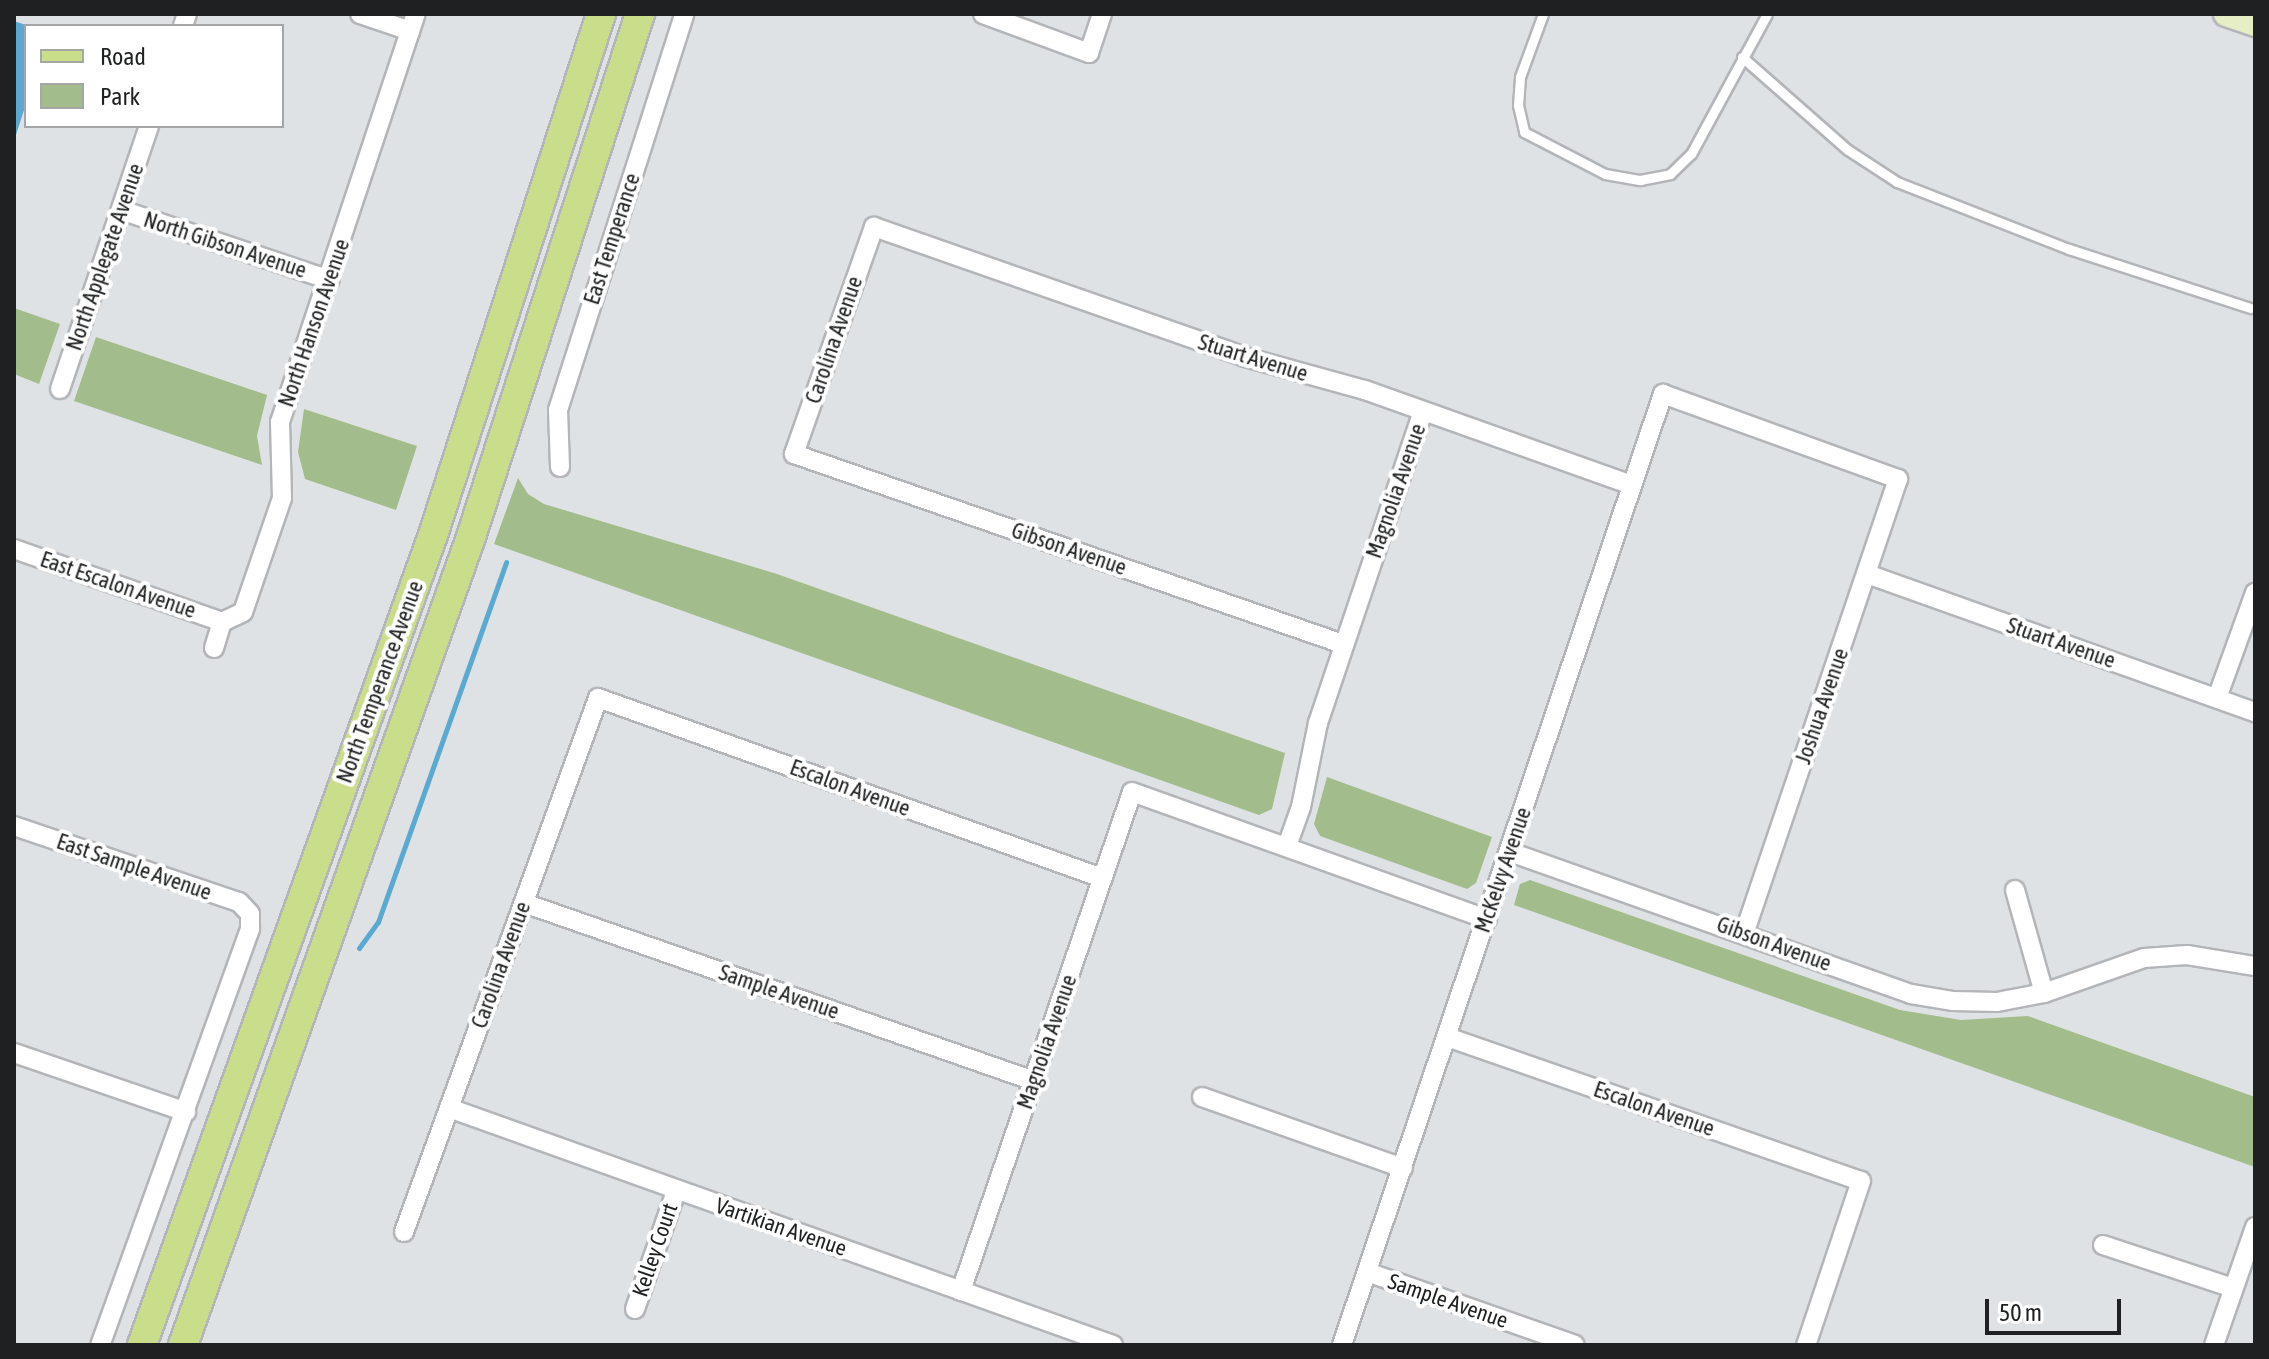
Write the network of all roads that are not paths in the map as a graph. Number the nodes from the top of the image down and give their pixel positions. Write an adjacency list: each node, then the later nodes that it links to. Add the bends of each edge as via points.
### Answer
1 (360, 14): 10 (street)
2 (601, 14): 60 (main road, North Temperance Avenue, via 434,532)
3 (640, 14): 61 (main road, North Temperance Avenue, via 470,540)
4 (684, 14): 22 (street, East Temperance, via 558,410)
5 (983, 14): 6 (street, via 1089,53)
6 (1102, 14)
7 (1543, 14): 12 (lane, via 1520,77 1518,105 1524,132 1605,174 1640,180 1670,174 1691,154)
8 (1767, 14): 12 (lane)
9 (2226, 14): 11 (main road)
10 (413, 23): 16 (street, North Hanson Avenue)
11 (2255, 24)
12 (1742, 57): 17 (lane, via 1848,150 1897,182 2069,249)
13 (148, 128): 14 (street, North Applegate Avenue)
14 (121, 210): 16 (street, North Gibson Avenue); 18 (street, North Applegate Avenue)
15 (874, 227): 20 (street, Stuart Avenue, via 1195,341); 21 (street, Carolina Avenue)
16 (330, 280): 27 (street, North Hanson Avenue, via 280,422 282,498 243,612)
17 (2251, 308)
18 (60, 389)
19 (1663, 394): 23 (street, McKelvy Avenue); 25 (street, Joshua Avenue, via 1898,479)
20 (1423, 411): 23 (street, Stuart Avenue); 28 (street, Magnolia Avenue)
21 (794, 454): 28 (street, Gibson Avenue)
22 (560, 467)
23 (1632, 485): 35 (street, McKelvy Avenue)
24 (14, 549): 27 (street, East Escalon Avenue)
25 (1867, 574): 31 (street, Stuart Avenue); 40 (street, Joshua Avenue)
26 (2255, 593): 31 (street)
27 (222, 622): 29 (street)
28 (1343, 644): 34 (street, Magnolia Avenue)
29 (214, 648)
30 (598, 698): 36 (street, Escalon Avenue); 38 (street, Carolina Avenue)
31 (2217, 698): 32 (street, Stuart Avenue)
32 (2255, 712)
33 (14, 826): 48 (street, East Sample Avenue, via 239,902 250,914 250,929)
34 (1287, 846): 36 (street, Magnolia Avenue, via 1132,792); 39 (street)
35 (1510, 852): 39 (street, McKelvy Avenue); 40 (street, Gibson Avenue)
36 (1102, 878): 45 (street, Magnolia Avenue)
37 (2015, 890): 42 (street)
38 (524, 903): 45 (street, Sample Avenue); 47 (street, Carolina Avenue)
39 (1487, 919): 43 (street, McKelvy Avenue)
40 (1745, 932): 42 (street, Gibson Avenue, via 1911,994 1997,1002)
41 (2255, 966): 42 (street, Gibson Avenue, via 2187,955 2144,958)
42 (2044, 993)
43 (1447, 1037): 49 (street, McKelvy Avenue); 65 (street, Escalon Avenue, via 1861,1181)
44 (14, 1053): 48 (street)
45 (1034, 1081): 56 (street, Magnolia Avenue)
46 (1202, 1097): 49 (street)
47 (449, 1108): 50 (street, Vartikian Avenue); 52 (street, Carolina Avenue)
48 (186, 1112): 59 (street)
49 (1403, 1168): 54 (street, McKelvy Avenue)
50 (676, 1191): 56 (street, Vartikian Avenue); 57 (street, Kelley Court)
51 (2255, 1227): 55 (street)
52 (404, 1232)
53 (2103, 1245): 55 (street)
54 (1367, 1272): 63 (street, McKelvy Avenue); 64 (street, Sample Avenue)
55 (2233, 1288): 66 (street)
56 (961, 1291): 58 (street, Vartikian Avenue)
57 (635, 1309)
58 (1078, 1339): 62 (street, Vartikian Avenue)
59 (100, 1345)
60 (142, 1345)
61 (183, 1345)
62 (1113, 1345)
63 (1342, 1345)
64 (1575, 1345)
65 (1806, 1345)
66 (2214, 1345)

